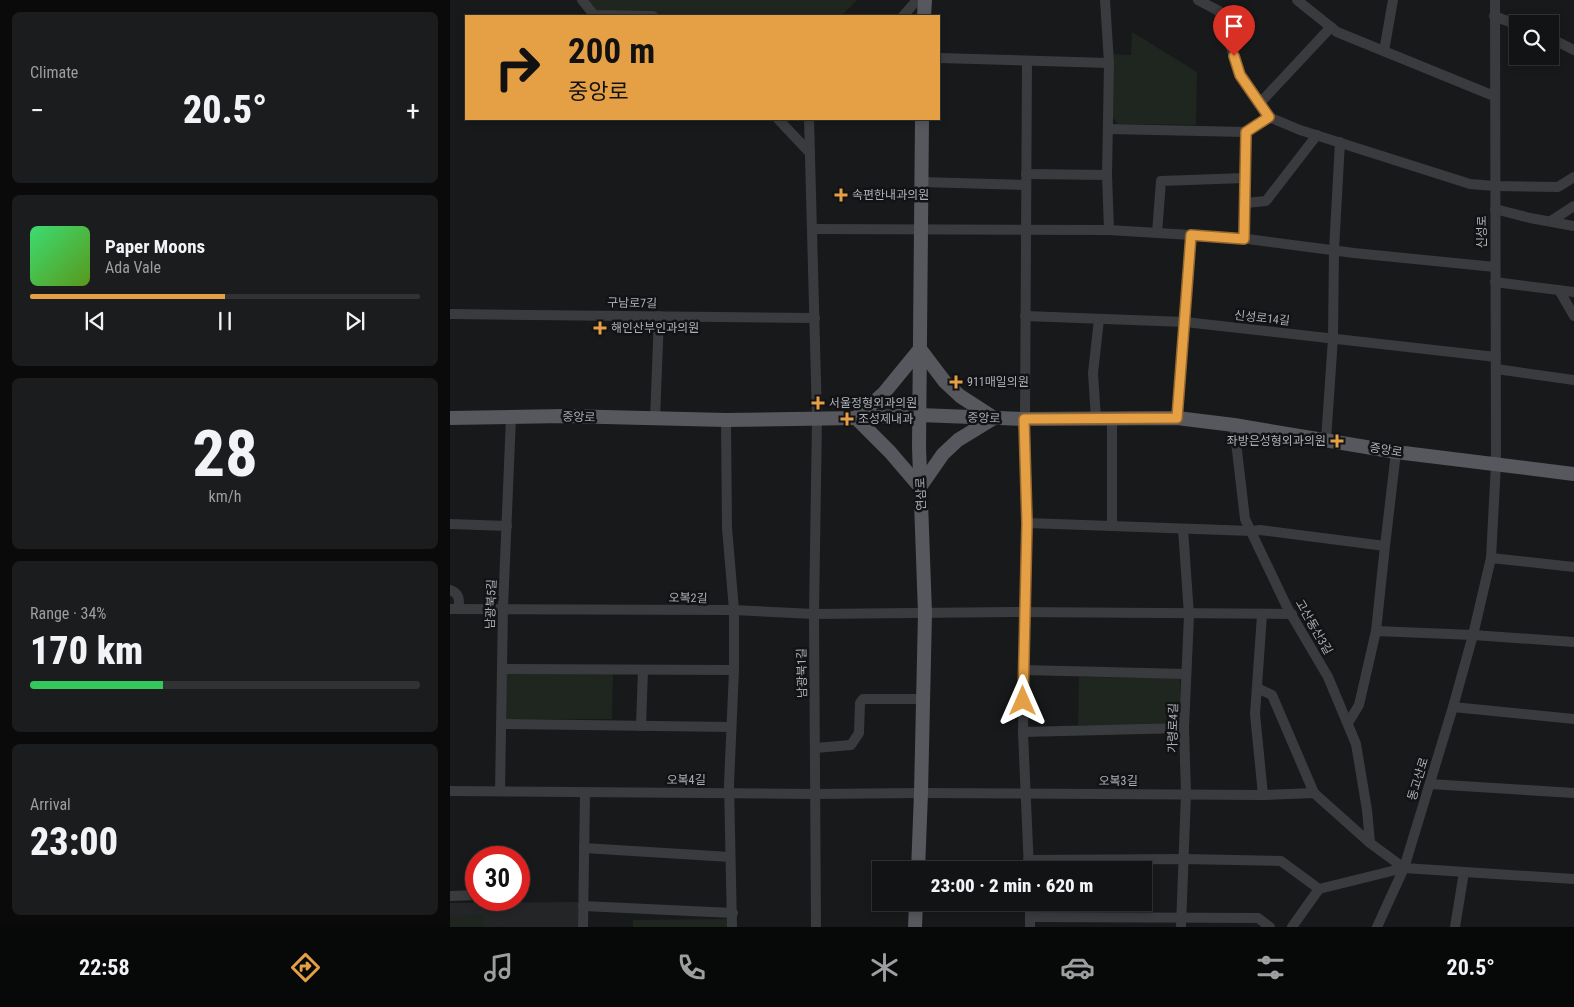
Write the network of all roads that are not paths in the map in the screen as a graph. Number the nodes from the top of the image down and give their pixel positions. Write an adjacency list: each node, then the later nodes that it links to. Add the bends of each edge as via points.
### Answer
1 (582, 0): 9 (street)
2 (917, 0): 10 (street)
3 (925, 0): 11 (main road)
4 (1105, 0): 20 (street)
5 (1198, 0): 22 (street, via 1219,11 1240,75)
6 (1297, 0): 14 (street)
7 (1394, 0): 17 (street)
8 (1495, 0): 12 (street, 신성로)
9 (594, 15)
10 (904, 15)
11 (924, 15)
12 (1494, 16): 13 (street); 21 (street, 신성로)
13 (1509, 22)
14 (1331, 27): 17 (street); 22 (street)
15 (1559, 42): 16 (street)
16 (1574, 50)
17 (1384, 51): 21 (street)
18 (940, 58): 19 (street)
19 (1027, 61): 20 (street); 35 (street)
20 (1109, 63): 27 (street)
21 (1494, 96): 37 (street, 신성로)
22 (1260, 103): 23 (street)
23 (1269, 117): 28 (street); 29 (street)
24 (779, 120): 31 (street)
25 (809, 120): 31 (street)
26 (922, 120): 36 (main road, 연삼로)
27 (1108, 128): 28 (street); 32 (street)
28 (1246, 132): 33 (street)
29 (1317, 135): 30 (street); 38 (street, via 1266,201)
30 (1340, 142): 37 (street, via 1470,184); 50 (street)
31 (810, 153): 43 (street)
32 (1107, 175): 35 (street); 46 (street)
33 (1245, 178): 38 (street); 47 (street, via 1161,181)
34 (1574, 178): 37 (street, via 1558,187)
35 (1026, 180): 36 (street); 45 (street)
36 (921, 182): 44 (main road, 연삼로)
37 (1495, 186): 40 (street, 신성로)
38 (1246, 203): 49 (street)
39 (1574, 206): 41 (street)
40 (1495, 209): 41 (street); 51 (street, 신성로)
41 (1551, 221): 42 (street)
42 (1574, 226)
43 (812, 229): 44 (street); 59 (street)
44 (921, 230): 45 (street); 63 (main road, 연삼로)
45 (1026, 230): 46 (street); 57 (street)
46 (1109, 230): 47 (street)
47 (1157, 233): 48 (street)
48 (1191, 235): 49 (street); 61 (street)
49 (1244, 239): 50 (street)
50 (1334, 250): 51 (street); 62 (street)
51 (1495, 267): 52 (street, 신성로)
52 (1495, 282): 53 (street); 64 (street, 신성로)
53 (1559, 290): 54 (street); 58 (street)
54 (1574, 292)
55 (450, 314): 56 (street, 구남로7길)
56 (660, 316): 59 (street, 구남로7길); 77 (street)
57 (1025, 316): 60 (street, 신성로14길); 75 (street)
58 (1574, 316)
59 (815, 318): 70 (street)
60 (1099, 319): 61 (street, 신성로14길); 76 (street, via 1093,373)
61 (1185, 322): 62 (street, 신성로14길); 74 (street)
62 (1333, 338): 64 (street, 신성로14길); 80 (street)
63 (920, 349): 67 (main road, 연삼로); 71 (main road, via 884,393); 72 (main road, via 960,396)
64 (1496, 357): 65 (street, 신성로)
65 (1496, 369): 66 (street); 82 (street, 신성로)
66 (1574, 380)
67 (919, 415): 71 (main road, 중앙로); 72 (main road, 중앙로); 84 (main road, 연삼로)
68 (511, 417): 69 (main road, 중앙로); 77 (main road, 중앙로); 87 (street, 남광북5길)
69 (450, 418)
70 (817, 418): 71 (main road, 중앙로); 78 (main road, 중앙로); 100 (street, 남광북1길)
71 (856, 418): 84 (main road)
72 (994, 418): 75 (main road, 중앙로); 84 (main road, via 958,440 943,454)
73 (1112, 418): 74 (main road, 중앙로); 76 (main road, 중앙로); 88 (street)
74 (1177, 418): 79 (main road, 중앙로)
75 (1024, 419): 76 (main road, 중앙로); 85 (street)
76 (1096, 419)
77 (655, 420): 78 (main road, 중앙로)
78 (726, 420): 97 (street, via 727,528)
79 (1234, 425): 80 (main road, 중앙로); 90 (street, 고산동산3길, via 1245,519)
80 (1326, 440): 81 (main road, 중앙로)
81 (1396, 452): 82 (main road, 중앙로); 91 (street)
82 (1496, 464): 83 (main road, 중앙로); 92 (street, 동고산로)
83 (1574, 474)
84 (920, 487): 99 (main road, 연삼로)
85 (1027, 523): 88 (street); 98 (street)
86 (450, 524): 87 (street)
87 (507, 526): 95 (street, 남광북5길)
88 (1112, 526): 89 (street)
89 (1183, 529): 90 (street); 102 (street, 가령로4길)
90 (1252, 531): 91 (street); 101 (street, 고산동산3길)
91 (1385, 546): 104 (street)
92 (1491, 558): 93 (street); 105 (street, 동고산로)
93 (1574, 567)
94 (450, 590): 96 (street, via 459,597)
95 (503, 608): 96 (street, 오복2길); 97 (street, 오복2길); 107 (street, 남광북5길)
96 (454, 609)
97 (734, 610): 100 (street, 오복2길); 109 (street)
98 (1024, 612): 99 (street, 오복2길); 102 (street, 오복2길); 110 (street)
99 (925, 613): 100 (street, 오복2길); 113 (main road, 연삼로)
100 (814, 614): 122 (street, 남광북1길)
101 (1292, 614): 103 (street, 오복2길); 116 (street, 고산동산3길, via 1328,677)
102 (1189, 615): 103 (street, 오복2길); 111 (street, 가령로4길)
103 (1262, 615): 112 (street)
104 (1376, 631): 105 (street); 116 (street, via 1359,705)
105 (1473, 635): 106 (street); 114 (street, 동고산로)
106 (1574, 642)
107 (502, 669): 108 (street); 117 (street, 남광북5길)
108 (643, 670): 109 (street); 118 (street)
109 (734, 670): 119 (street)
110 (1024, 670): 111 (street); 121 (street)
111 (1186, 674): 120 (street, 가령로4길)
112 (1257, 688): 130 (street, via 1272,695); 134 (street, via 1255,714)
113 (923, 699): 122 (street, via 863,699 860,703 859,733 851,745); 128 (main road, 연삼로)
114 (1453, 708): 115 (street); 123 (street, 동고산로)
115 (1574, 719)
116 (1348, 723): 135 (street, 고산동산3길, via 1356,744)
117 (501, 724): 118 (street); 125 (street, 남광북5길)
118 (642, 726): 119 (street)
119 (731, 727): 127 (street)
120 (1184, 728): 121 (street); 129 (street, 가령로4길)
121 (1023, 732): 133 (street)
122 (815, 748): 132 (street, 남광북1길)
123 (1430, 784): 131 (street); 142 (street, 동고산로)
124 (450, 791): 125 (street, 오복4길)
125 (500, 792): 126 (street, 오복4길)
126 (585, 793): 127 (street, 오복4길); 136 (street)
127 (730, 793): 132 (street, 오복4길); 137 (street)
128 (921, 793): 132 (street, 오복4길); 133 (street, 오복3길); 139 (main road, 연삼로)
129 (1186, 793): 133 (street, 오복3길); 134 (street, 오복3길); 138 (street, 가령로4길)
130 (1314, 793): 134 (street, 오복3길); 135 (street)
131 (1574, 793)
132 (815, 794): 155 (street, 남광북1길)
133 (1025, 794): 140 (street)
134 (1264, 795)
135 (1370, 843): 142 (street)
136 (584, 848): 137 (street); 148 (street)
137 (730, 857): 150 (street)
138 (1184, 859): 141 (street); 145 (street, via 1281,861); 152 (street, 가령로4길)
139 (918, 861)
140 (1028, 861)
141 (1132, 861)
142 (1404, 868): 143 (street); 145 (street); 159 (street, 동고산로)
143 (1464, 872): 144 (street); 160 (street)
144 (1574, 879)
145 (1319, 889): 158 (street)
146 (465, 895): 147 (street)
147 (450, 896)
148 (583, 906): 150 (street); 153 (street)
149 (916, 911): 156 (main road)
150 (733, 913): 154 (street)
151 (1030, 922): 152 (street)
152 (1182, 923): 157 (street, via 1258,918)
153 (583, 927)
154 (732, 927)
155 (816, 927)
156 (915, 927)
157 (1270, 927)
158 (1292, 927)
159 (1378, 927)
160 (1455, 927)

